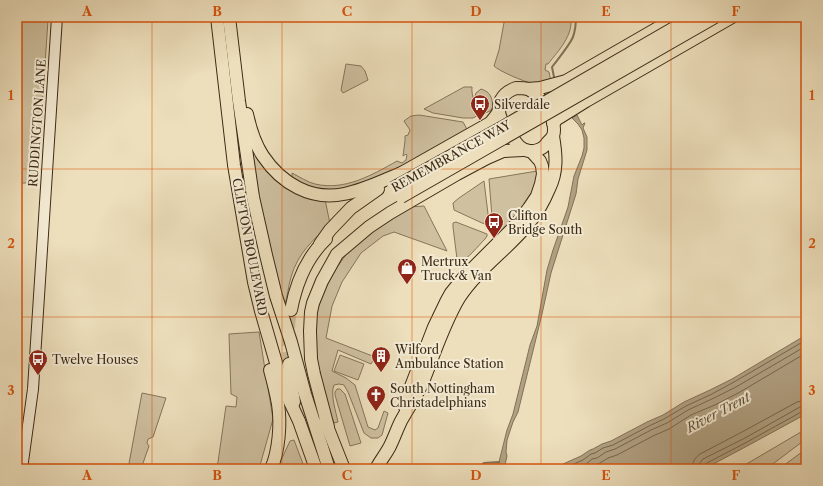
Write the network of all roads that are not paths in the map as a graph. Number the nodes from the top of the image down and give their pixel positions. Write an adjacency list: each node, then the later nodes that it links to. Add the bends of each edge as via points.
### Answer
1 (57, 17): 25 (main road, RUDDINGTON LANE, via 33,389)
2 (216, 17): 18 (main road, CLIFTON BOULEVARD, via 234,165)
3 (229, 17): 13 (main road, via 242,94 256,143 263,156 282,177 302,190 327,196 365,188); 19 (main road, CLIFTON BOULEVARD, via 253,197 276,296)
4 (677, 17): 8 (main road, via 566,80)
5 (693, 17): 14 (main road, REMEMBRANCE WAY, bridge, via 501,128)
6 (715, 17): 14 (main road, REMEMBRANCE WAY, bridge)
7 (732, 17): 10 (main road)
8 (528, 89): 9 (main road, via 509,90 499,104); 10 (main road, via 538,97 550,113)
9 (499, 111): 12 (main road, via 501,120 516,144); 13 (main road, via 490,123)
10 (553, 122): 11 (main road)
11 (553, 136): 12 (main road, via 539,150); 22 (main road, via 556,152 554,178 540,208 460,297 443,330 415,399)
12 (527, 150): 16 (main road, via 503,151 456,174 368,227); 22 (main road, via 542,166 537,196 513,228 464,277 448,297 412,384)
13 (404, 172): 15 (main road, via 351,208)
14 (397, 193): 15 (main road, REMEMBRANCE WAY, via 368,204 345,220); 16 (main road, REMEMBRANCE WAY, via 346,241)
15 (320, 244): 17 (main road, REMEMBRANCE WAY, via 308,261 298,283)
16 (338, 254): 23 (main road, via 313,303 310,331 311,359)
17 (291, 310)
18 (261, 311): 21 (main road, CLIFTON BOULEVARD, via 283,386); 26 (main road, via 278,405 277,449)
19 (291, 342): 23 (main road); 24 (main road, CLIFTON BOULEVARD)
20 (289, 364): 21 (main road)
21 (298, 420): 24 (main road, CLIFTON BOULEVARD)
22 (401, 422): 28 (main road)
23 (328, 427): 27 (main road)
24 (322, 466)
25 (22, 469)
26 (271, 469)
27 (344, 469)
28 (376, 469)

